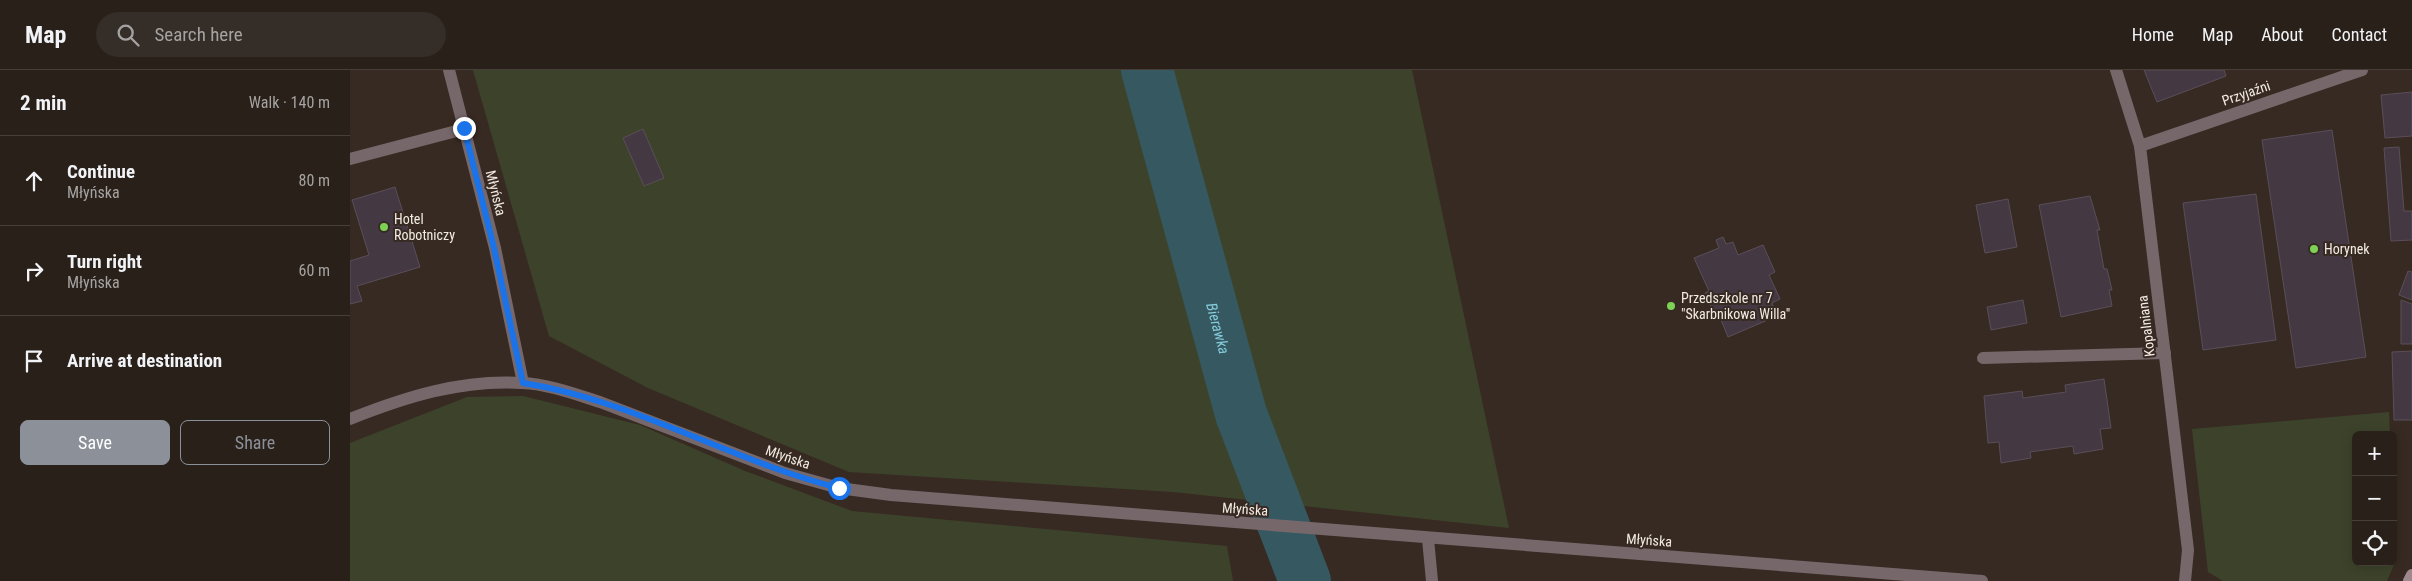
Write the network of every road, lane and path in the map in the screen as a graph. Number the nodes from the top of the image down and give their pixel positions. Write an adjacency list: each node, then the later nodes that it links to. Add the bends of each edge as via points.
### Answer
1 (449, 70): 4 (street, Młyńska)
2 (2116, 70): 5 (street, Kopalniana)
3 (2362, 70): 5 (street, Przyjaźni)
4 (464, 128): 6 (street); 9 (street, Młyńska)
5 (2140, 146): 7 (street, Kopalniana)
6 (350, 159)
7 (2164, 353): 8 (street); 15 (street, Kopalniana, via 2188,550)
8 (1982, 358)
9 (523, 383): 10 (street, Młyńska, via 456,386 398,400); 11 (street, Młyńska, via 566,391 600,402 769,467 839,488)
10 (350, 419)
11 (1428, 539): 13 (street); 14 (street, Młyńska)
12 (2412, 575): 16 (main road)
13 (1432, 581)
14 (1982, 581)
15 (2185, 581)
16 (2409, 581)

